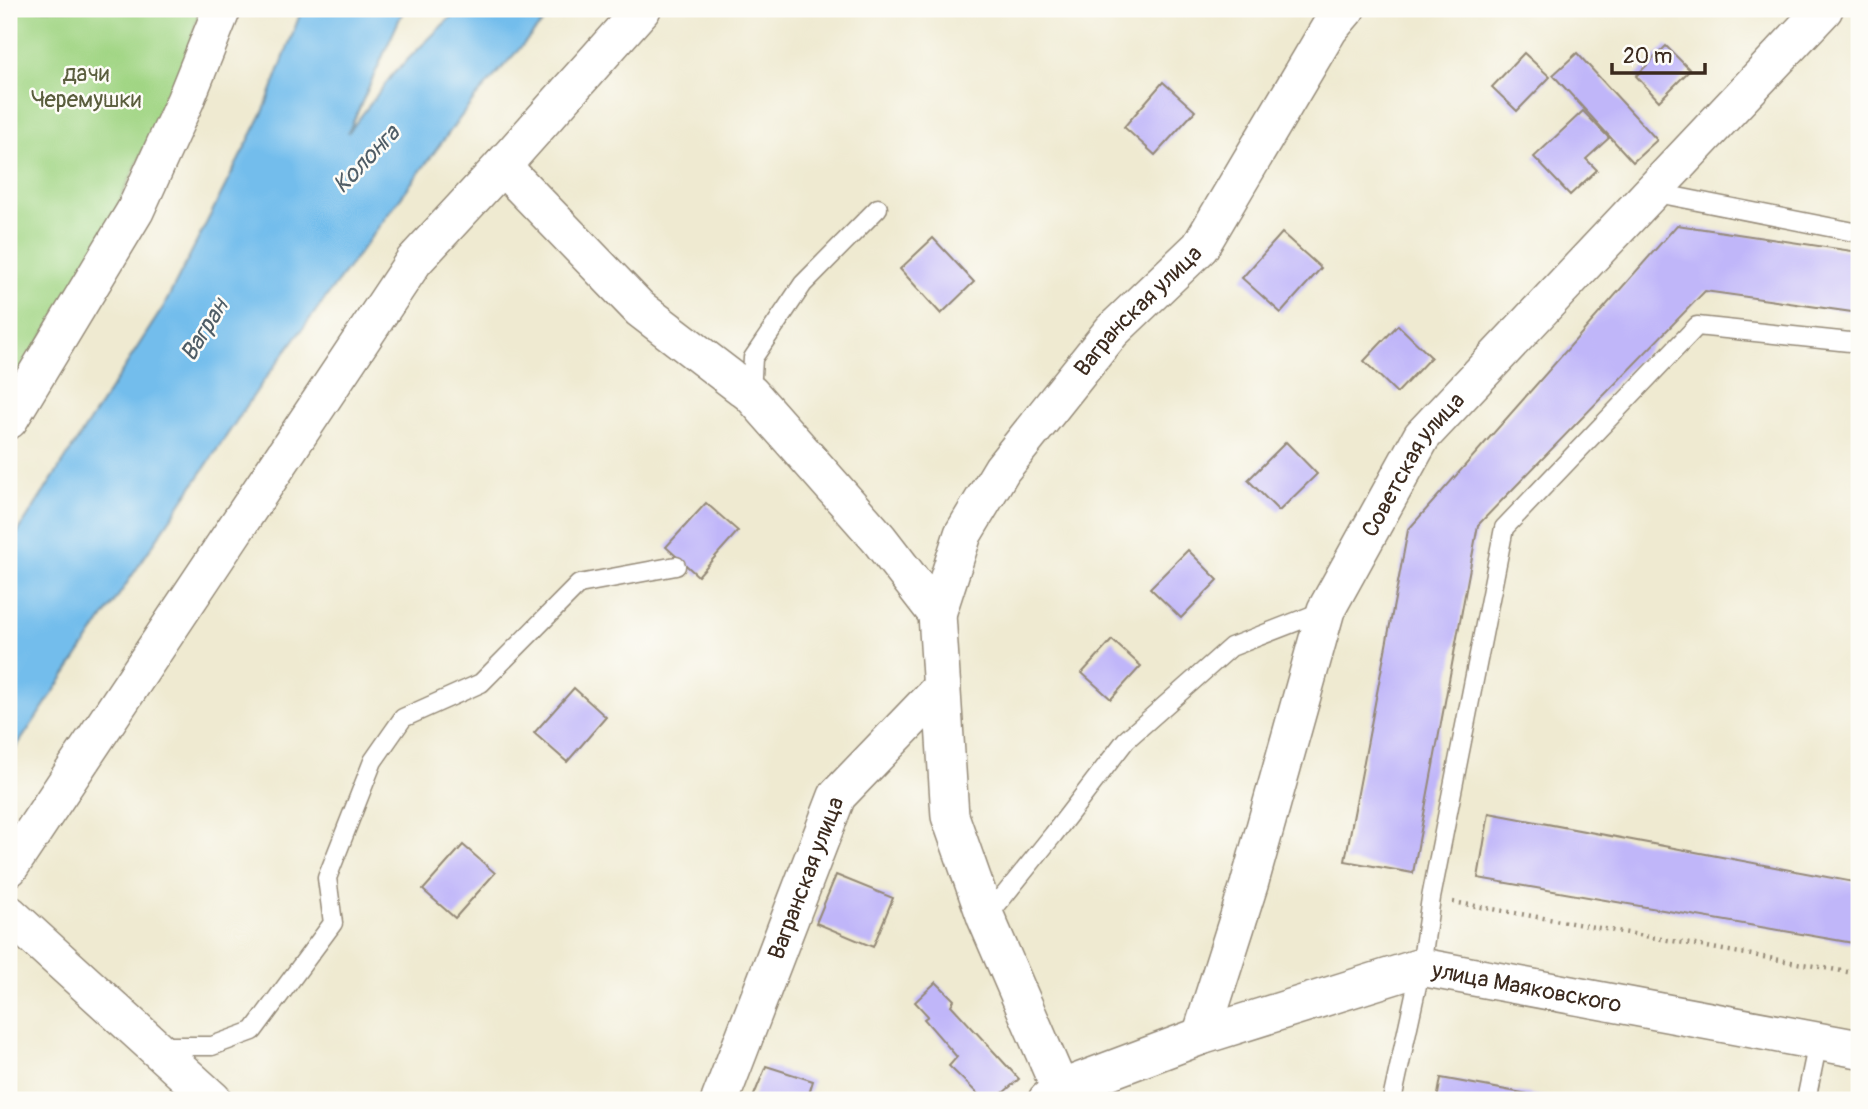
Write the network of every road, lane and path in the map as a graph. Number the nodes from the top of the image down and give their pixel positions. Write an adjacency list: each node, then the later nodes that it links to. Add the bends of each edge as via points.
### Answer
1 (222, 9): 11 (street, via 135,211)
2 (642, 9): 5 (street)
3 (1346, 9): 14 (street, Вагранская улица, via 1329,29 1200,247 1112,331 1002,469 963,534)
4 (1824, 9): 6 (street, Советская улица)
5 (502, 166): 10 (street, via 640,309); 16 (street, via 414,261)
6 (1652, 192): 8 (lane); 13 (street, Советская улица, via 1422,436)
7 (878, 208): 10 (lane, via 803,284 753,358)
8 (1859, 233)
9 (1859, 343): 17 (lane, via 1697,326 1504,528)
10 (751, 394): 14 (street)
11 (9, 420)
12 (676, 566): 24 (lane, via 579,584 481,682 403,718 373,761 327,878 333,923 253,1031 212,1046)
13 (1326, 610): 19 (lane, via 1231,647 1126,740); 22 (street, Советская улица, via 1250,886)
14 (937, 614): 15 (street)
15 (942, 687): 19 (street, via 950,816); 28 (street, Вагранская улица, via 836,796)
16 (9, 868)
17 (1431, 898): 20 (lane); 21 (path)
18 (9, 914): 24 (street)
19 (986, 918): 26 (street)
20 (1421, 967): 22 (street, улица Маяковского); 23 (street, улица Маяковского); 29 (lane)
21 (1859, 974)
22 (1201, 1037): 26 (street, улица Маяковского)
23 (1818, 1042): 25 (street, улица Маяковского); 30 (lane)
24 (154, 1046): 27 (street)
25 (1859, 1049)
26 (1054, 1094)
27 (213, 1100)
28 (720, 1100)
29 (1392, 1100)
30 (1805, 1100)

